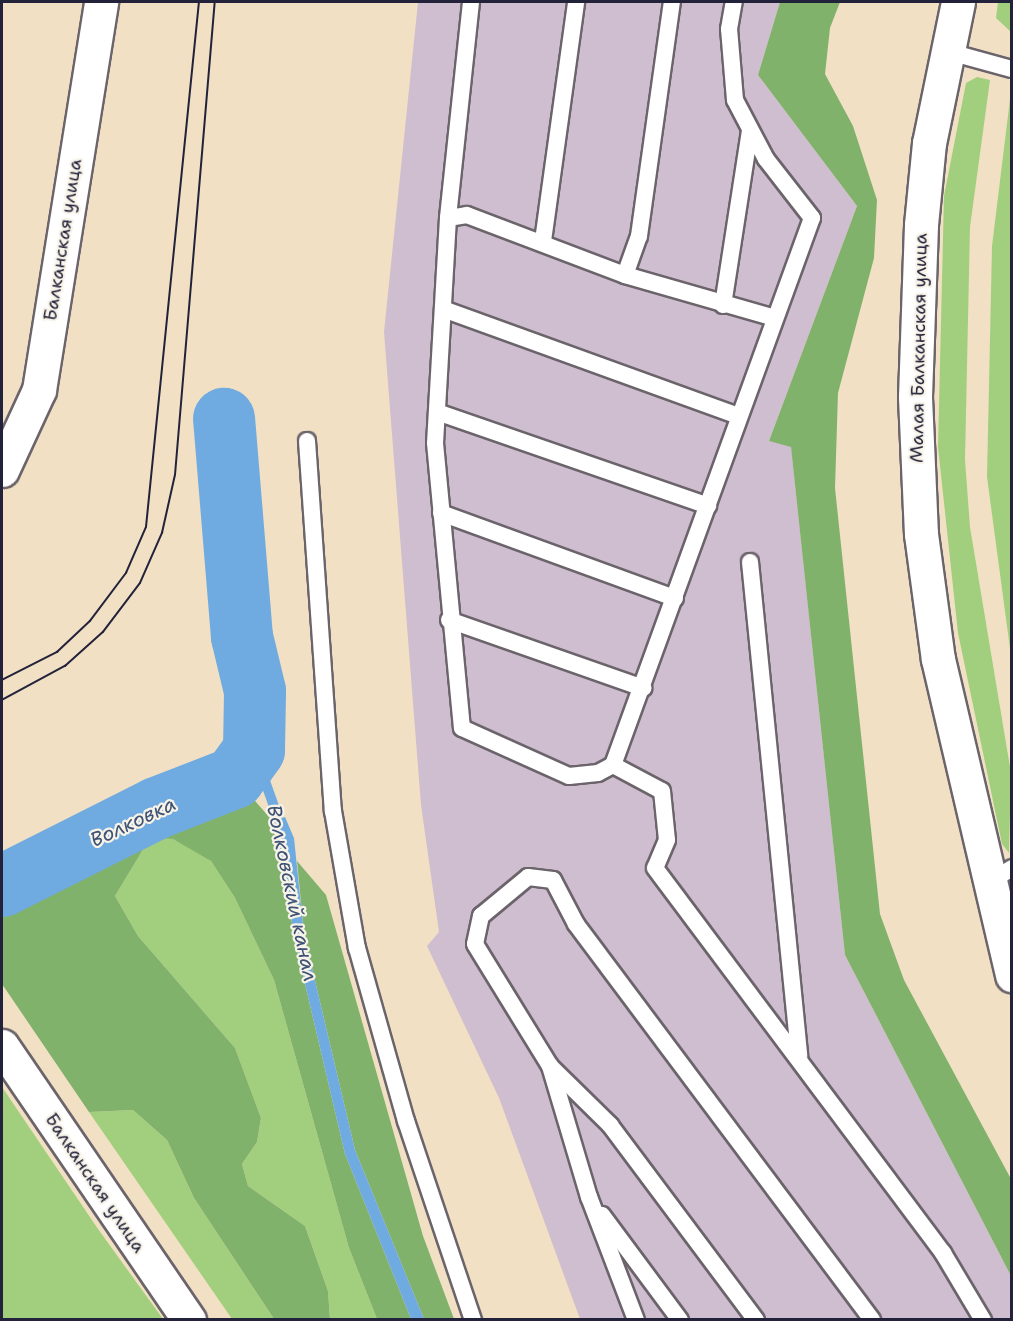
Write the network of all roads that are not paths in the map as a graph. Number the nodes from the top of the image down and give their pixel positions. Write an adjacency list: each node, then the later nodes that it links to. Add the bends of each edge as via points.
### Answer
1 (100, 2): 19 (street, Балканская улица, via 39,390)
2 (471, 2): 10 (lane)
3 (576, 2): 11 (lane)
4 (672, 2): 12 (lane, via 639,236)
5 (734, 2): 9 (lane, via 729,76)
6 (958, 2): 7 (street, Малая Балканская улица)
7 (946, 51): 8 (lane); 27 (street, Малая Балканская улица, via 921,225 918,475 938,659)
8 (1011, 69)
9 (750, 130): 13 (lane); 15 (lane, via 812,218)
10 (448, 218): 11 (lane, via 467,216); 14 (lane)
11 (543, 241): 12 (lane)
12 (625, 275): 13 (lane)
13 (723, 305): 15 (lane)
14 (442, 309): 16 (lane); 17 (lane)
15 (775, 318): 17 (lane)
16 (437, 412): 20 (lane); 21 (lane)
17 (739, 416): 20 (lane)
18 (307, 441): 34 (lane, via 333,811 357,948 406,1121)
19 (2, 470)
20 (708, 506): 23 (lane)
21 (441, 513): 23 (lane); 24 (lane)
22 (750, 562): 30 (lane)
23 (675, 598): 25 (lane)
24 (449, 620): 25 (lane); 26 (lane, via 462,728 569,776 598,773)
25 (643, 688): 26 (lane)
26 (613, 765): 30 (lane, via 662,791 667,840 655,868)
27 (999, 875): 28 (street, Малая Балканская улица)
28 (1011, 975)
29 (2, 1046): 33 (street, Балканская улица)
30 (799, 1058): 39 (lane, via 943,1253)
31 (550, 1066): 32 (lane); 37 (lane, via 610,1125); 38 (lane, via 475,944 481,916 528,877 553,880 576,924)
32 (589, 1197): 35 (lane); 36 (lane)
33 (189, 1320)
34 (473, 1320)
35 (636, 1320)
36 (680, 1320)
37 (756, 1320)
38 (872, 1320)
39 (983, 1320)

